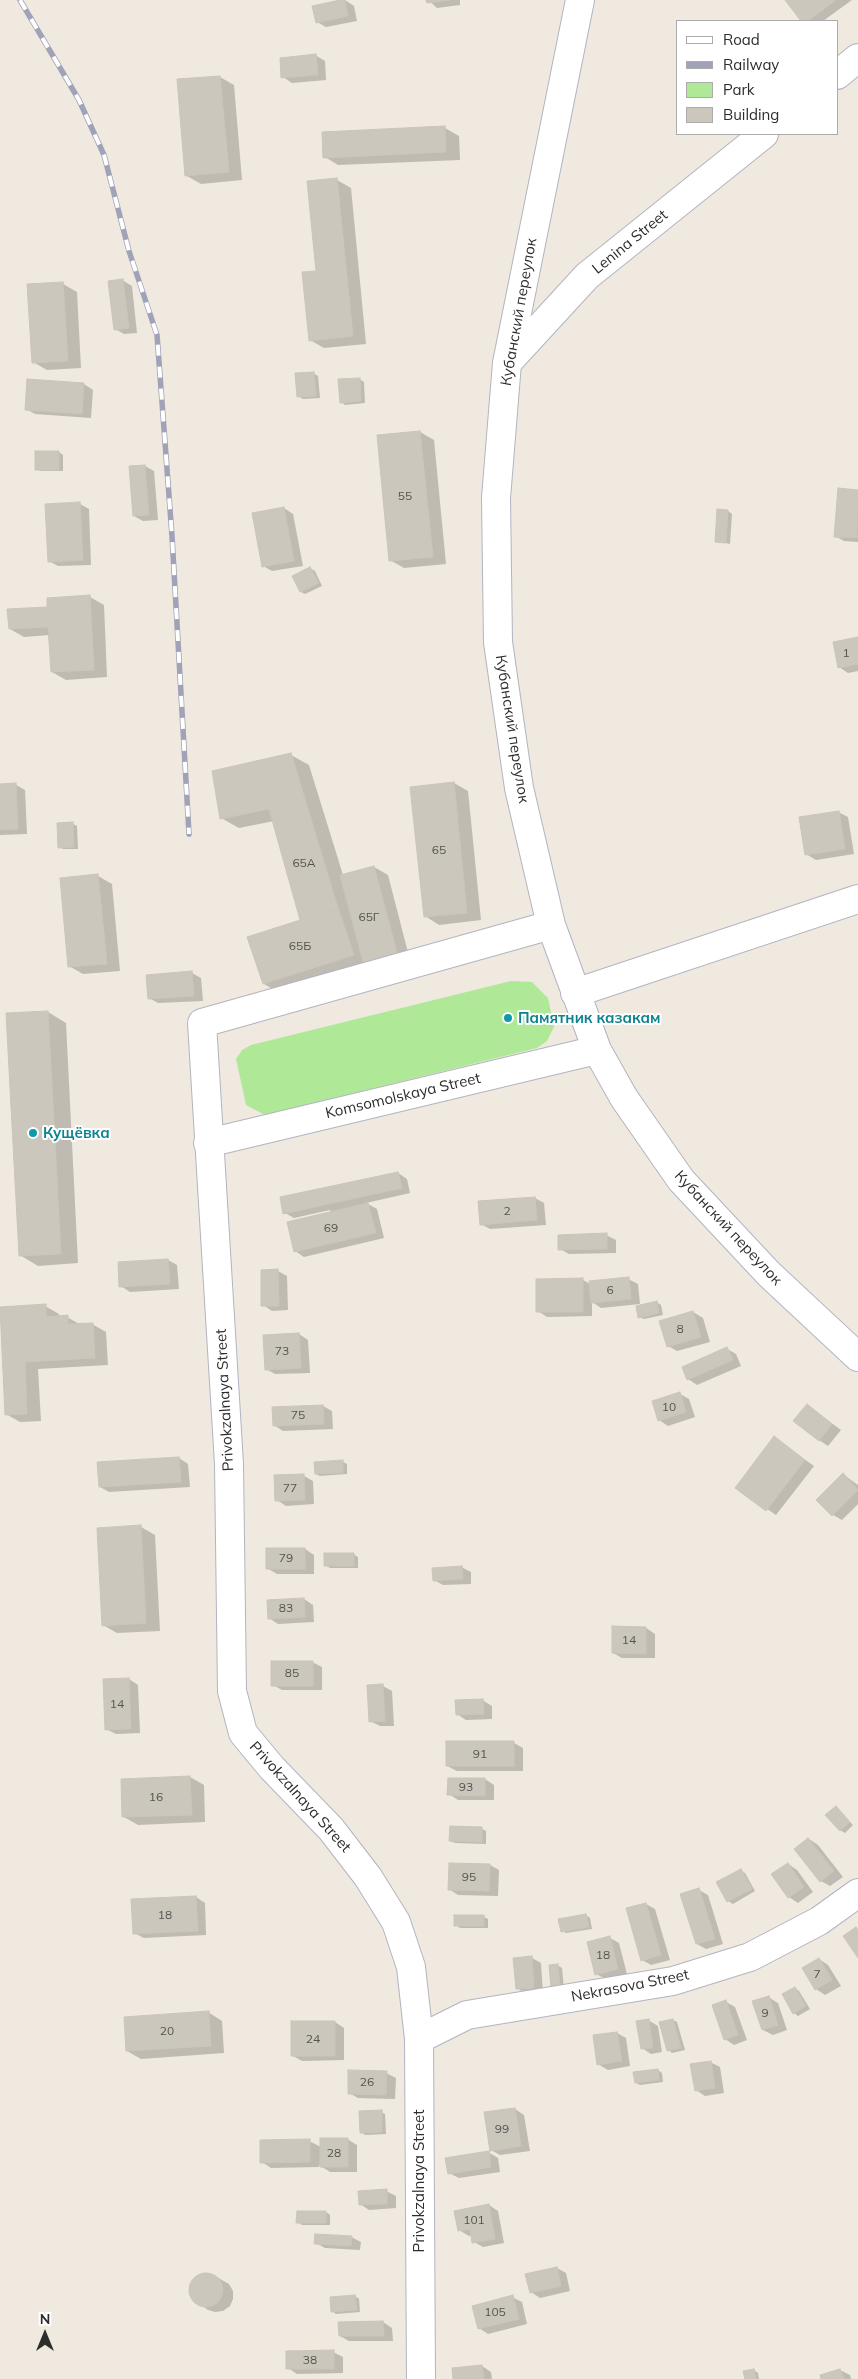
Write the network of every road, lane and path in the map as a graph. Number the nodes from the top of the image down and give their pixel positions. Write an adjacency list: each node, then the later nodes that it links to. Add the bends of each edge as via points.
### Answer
1 (580, 0): 5 (street, Кубанский переулок)
2 (858, 58): 3 (street)
3 (838, 74)
4 (763, 135): 5 (street, Lenina Street, via 587,276)
5 (507, 363): 7 (street, Кубанский переулок, via 496,498 498,642 519,788)
6 (858, 899): 8 (street)
7 (551, 926): 8 (street, Кубанский переулок); 10 (street, Privokzalnaya Street, via 202,1023)
8 (575, 993): 9 (street, Кубанский переулок)
9 (597, 1050): 10 (street, Komsomolskaya Street); 11 (street, Кубанский переулок, via 624,1098 681,1180 769,1274)
10 (208, 1143): 13 (street, Privokzalnaya Street, via 229,1464 232,1691 243,1733 272,1768 332,1828 396,1922 412,1966)
11 (858, 1357)
12 (858, 1893): 13 (street, Nekrasova Street, via 819,1921 750,1957 673,1981 466,2015)
13 (419, 2039): 14 (street, Privokzalnaya Street)
14 (421, 2379)

